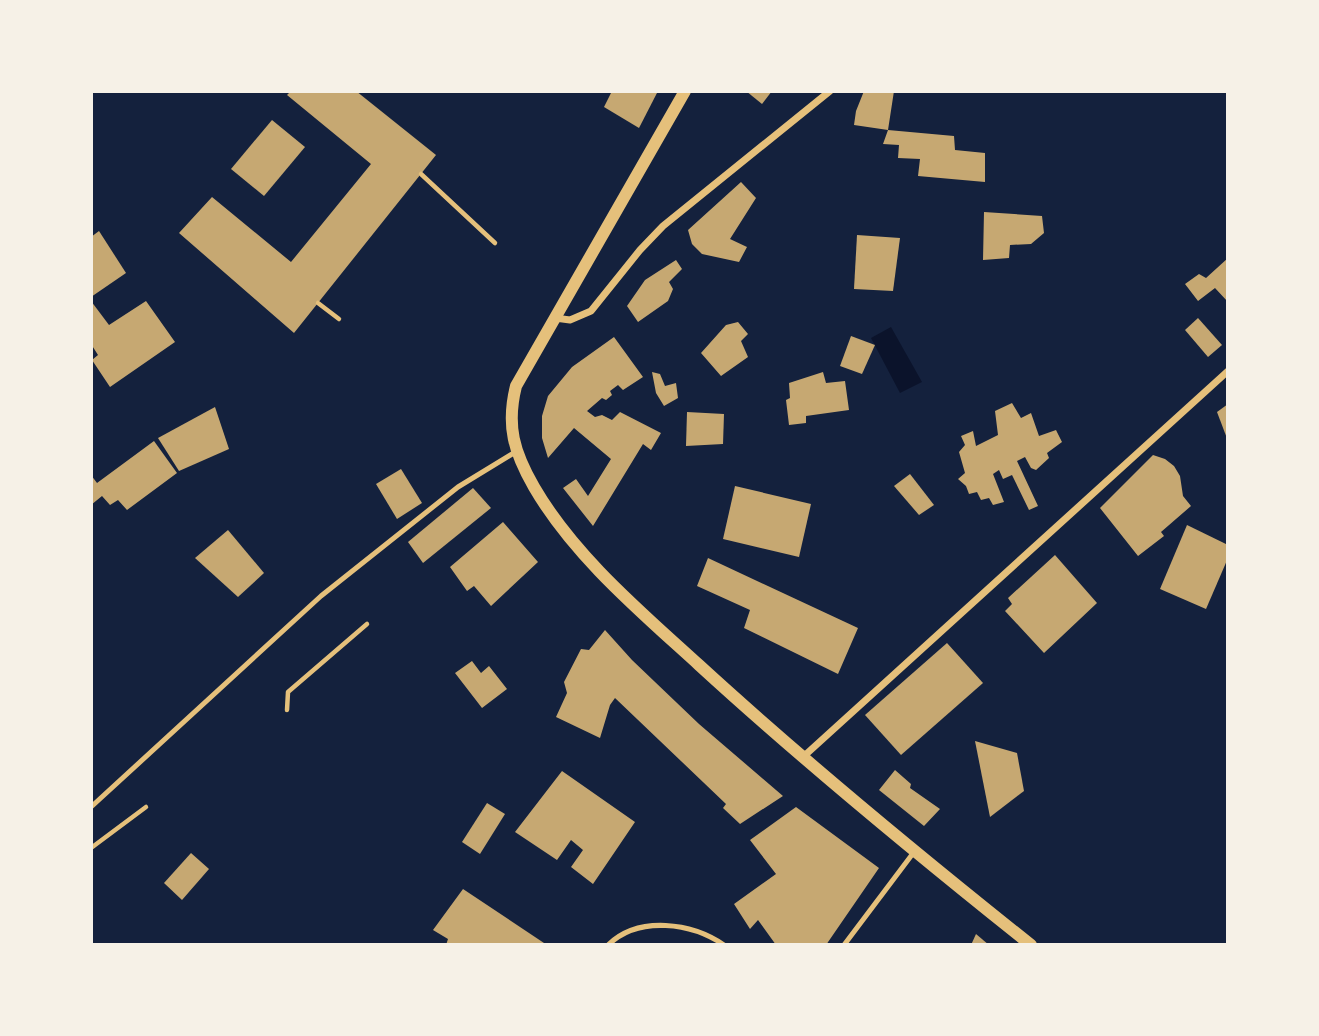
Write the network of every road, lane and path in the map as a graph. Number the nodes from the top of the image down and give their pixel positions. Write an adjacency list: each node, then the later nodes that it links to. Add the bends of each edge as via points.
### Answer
1 (685, 91): 6 (street)
2 (830, 91): 6 (street, via 663,226 591,312 570,320)
3 (421, 174): 4 (path)
4 (495, 243)
5 (318, 303): 7 (path)
6 (555, 318): 9 (street, via 516,386 509,414)
7 (339, 319)
8 (1228, 371): 12 (street)
9 (518, 451): 12 (street, via 558,524 643,614); 13 (lane, via 458,487 321,596)
10 (367, 624): 11 (path, via 288,692)
11 (287, 710)
12 (803, 757): 16 (street)
13 (91, 807)
14 (146, 807): 15 (path)
15 (91, 848)
16 (914, 852): 19 (lane); 20 (street)
17 (608, 945): 18 (lane, via 624,933 644,928 687,926)
18 (724, 945)
19 (844, 945)
20 (1031, 945)

